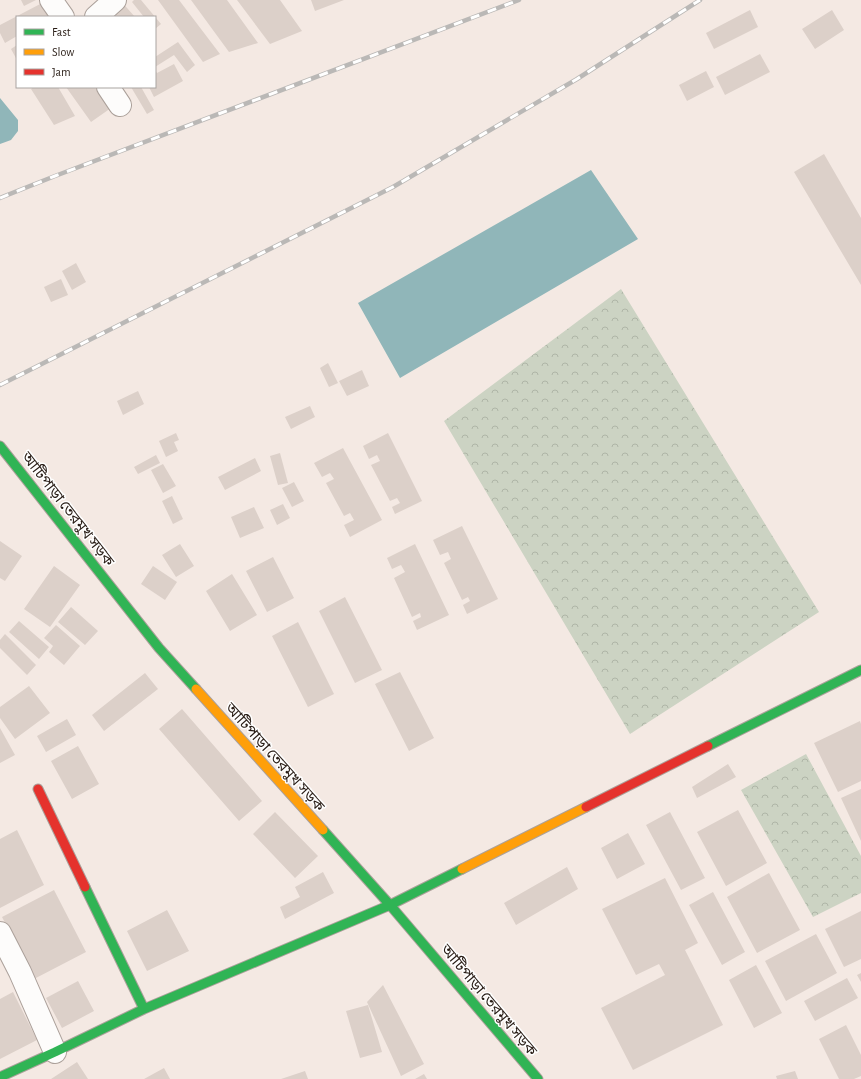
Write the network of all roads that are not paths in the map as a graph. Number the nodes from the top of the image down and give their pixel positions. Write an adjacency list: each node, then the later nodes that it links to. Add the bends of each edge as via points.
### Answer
1 (52, 0): 3 (street)
2 (115, 0): 4 (street)
3 (62, 16)
4 (97, 16)
5 (109, 88): 6 (street)
6 (120, 105)
7 (0, 446): 10 (street, আটিপাড়া তেরমুখ সড়ক, via 159,648)
8 (861, 670): 10 (street)
9 (38, 789): 12 (street)
10 (390, 905): 12 (street); 15 (street, আটিপাড়া তেরমুখ সড়ক)
11 (0, 933): 13 (street)
12 (144, 1008): 13 (street)
13 (55, 1052): 14 (street)
14 (0, 1077)
15 (538, 1079)

